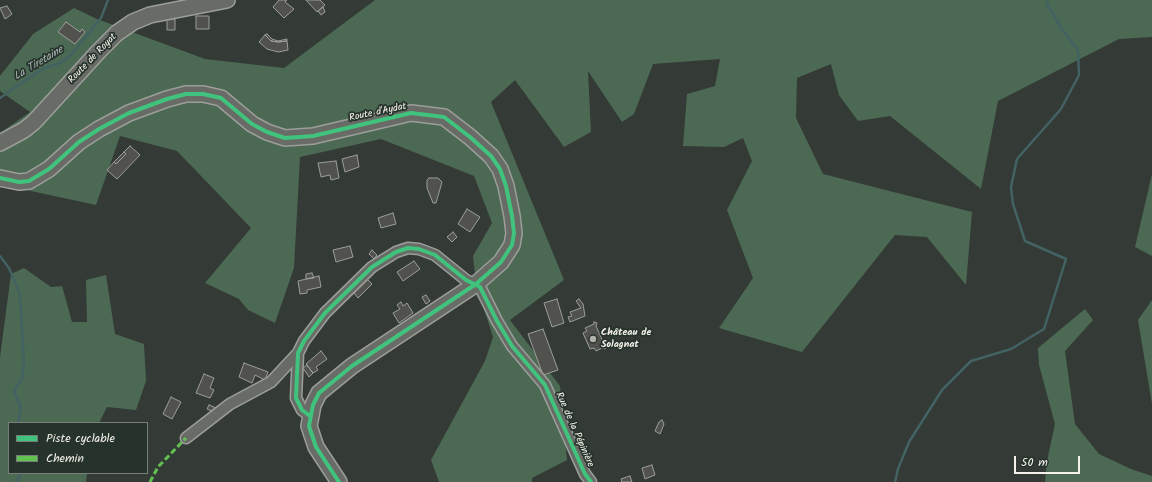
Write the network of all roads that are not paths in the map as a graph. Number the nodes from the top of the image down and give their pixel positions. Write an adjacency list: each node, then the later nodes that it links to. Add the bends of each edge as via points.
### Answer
1 (227, 0): 2 (main road, Route de Royat, via 150,15 133,22 98,51 34,122)
2 (0, 143)
3 (0, 178): 4 (main road, Route d'Aydat, via 19,182 29,181 49,169 79,142 99,129 129,113 186,94 221,98 252,124 286,138 313,136 411,113 444,117 491,156 500,169 512,216 512,245 501,262)
4 (476, 284): 5 (street, via 466,280 435,255 408,248 396,252 372,267 325,313); 6 (main road, Route d'Aydat, via 331,382 316,398); 9 (street, Rue de la Pépinière, via 512,346 545,385)
5 (298, 353): 6 (street, via 296,398 302,410); 7 (street, via 271,382 230,404)
6 (310, 416): 8 (main road, Route d'Aydat, via 309,426 316,447)
7 (186, 438)
8 (339, 482)
9 (591, 482)

